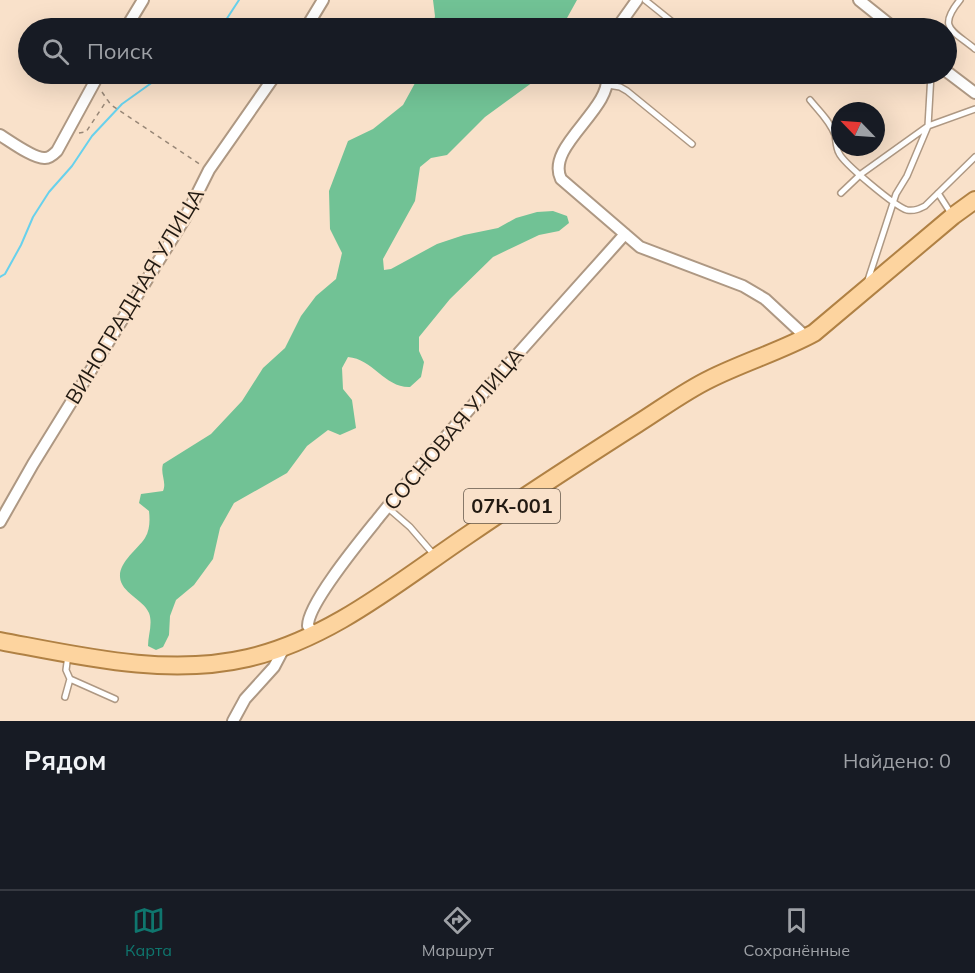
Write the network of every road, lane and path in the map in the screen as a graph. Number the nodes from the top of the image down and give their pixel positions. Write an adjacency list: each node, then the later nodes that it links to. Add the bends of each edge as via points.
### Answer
1 (143, 0): 7 (street)
2 (323, 0): 8 (street)
3 (637, 0): 9 (street)
4 (645, 0): 10 (lane)
5 (859, 0): 11 (street)
6 (960, 0): 12 (lane)
7 (132, 18)
8 (312, 18)
9 (624, 18)
10 (668, 18)
11 (882, 18)
12 (948, 18)
13 (957, 38): 14 (lane)
14 (975, 49)
15 (957, 79): 22 (street)
16 (93, 84): 28 (street)
17 (100, 84): 23 (path)
18 (269, 84): 31 (street, ВИНОГРАДНАЯ УЛИЦА)
19 (608, 84): 38 (street, via 608,90 568,145 558,173)
20 (616, 84): 29 (lane)
21 (930, 84): 26 (lane)
22 (975, 93)
23 (108, 100): 28 (path, via 86,132); 31 (path)
24 (810, 100): 32 (lane, via 831,127 838,153)
25 (975, 109): 26 (lane)
26 (928, 126): 32 (lane); 36 (lane)
27 (0, 135): 28 (street, via 45,158 57,151)
28 (66, 135)
29 (692, 144)
30 (975, 158): 34 (lane)
31 (209, 170): 42 (street, ВИНОГРАДНАЯ УЛИЦА, via 185,218)
32 (861, 174): 33 (lane); 36 (lane)
33 (841, 193)
34 (938, 194): 36 (lane, via 917,210 907,210); 37 (lane)
35 (975, 200): 37 (main road, 07К-001)
36 (893, 202): 39 (lane)
37 (952, 216): 39 (main road, 07К-001)
38 (625, 234): 40 (street, via 640,247 743,286 765,299); 41 (street, СОСНОВАЯ УЛИЦА, via 461,417)
39 (865, 290): 40 (main road, 07К-001)
40 (806, 337): 43 (main road, 07К-001, via 709,380)
41 (387, 507): 43 (lane); 44 (street, СОСНОВАЯ УЛИЦА, via 322,594 308,621)
42 (0, 522)
43 (436, 558): 44 (main road, 07К-001)
44 (315, 634): 46 (main road, 07К-001)
45 (0, 641): 47 (main road, 07К-001)
46 (284, 648): 47 (main road, 07К-001, via 246,659 197,665 135,663); 51 (street)
47 (69, 654): 48 (lane, via 66,670)
48 (70, 679): 49 (lane); 50 (lane)
49 (65, 697)
50 (115, 699)
51 (233, 721)

